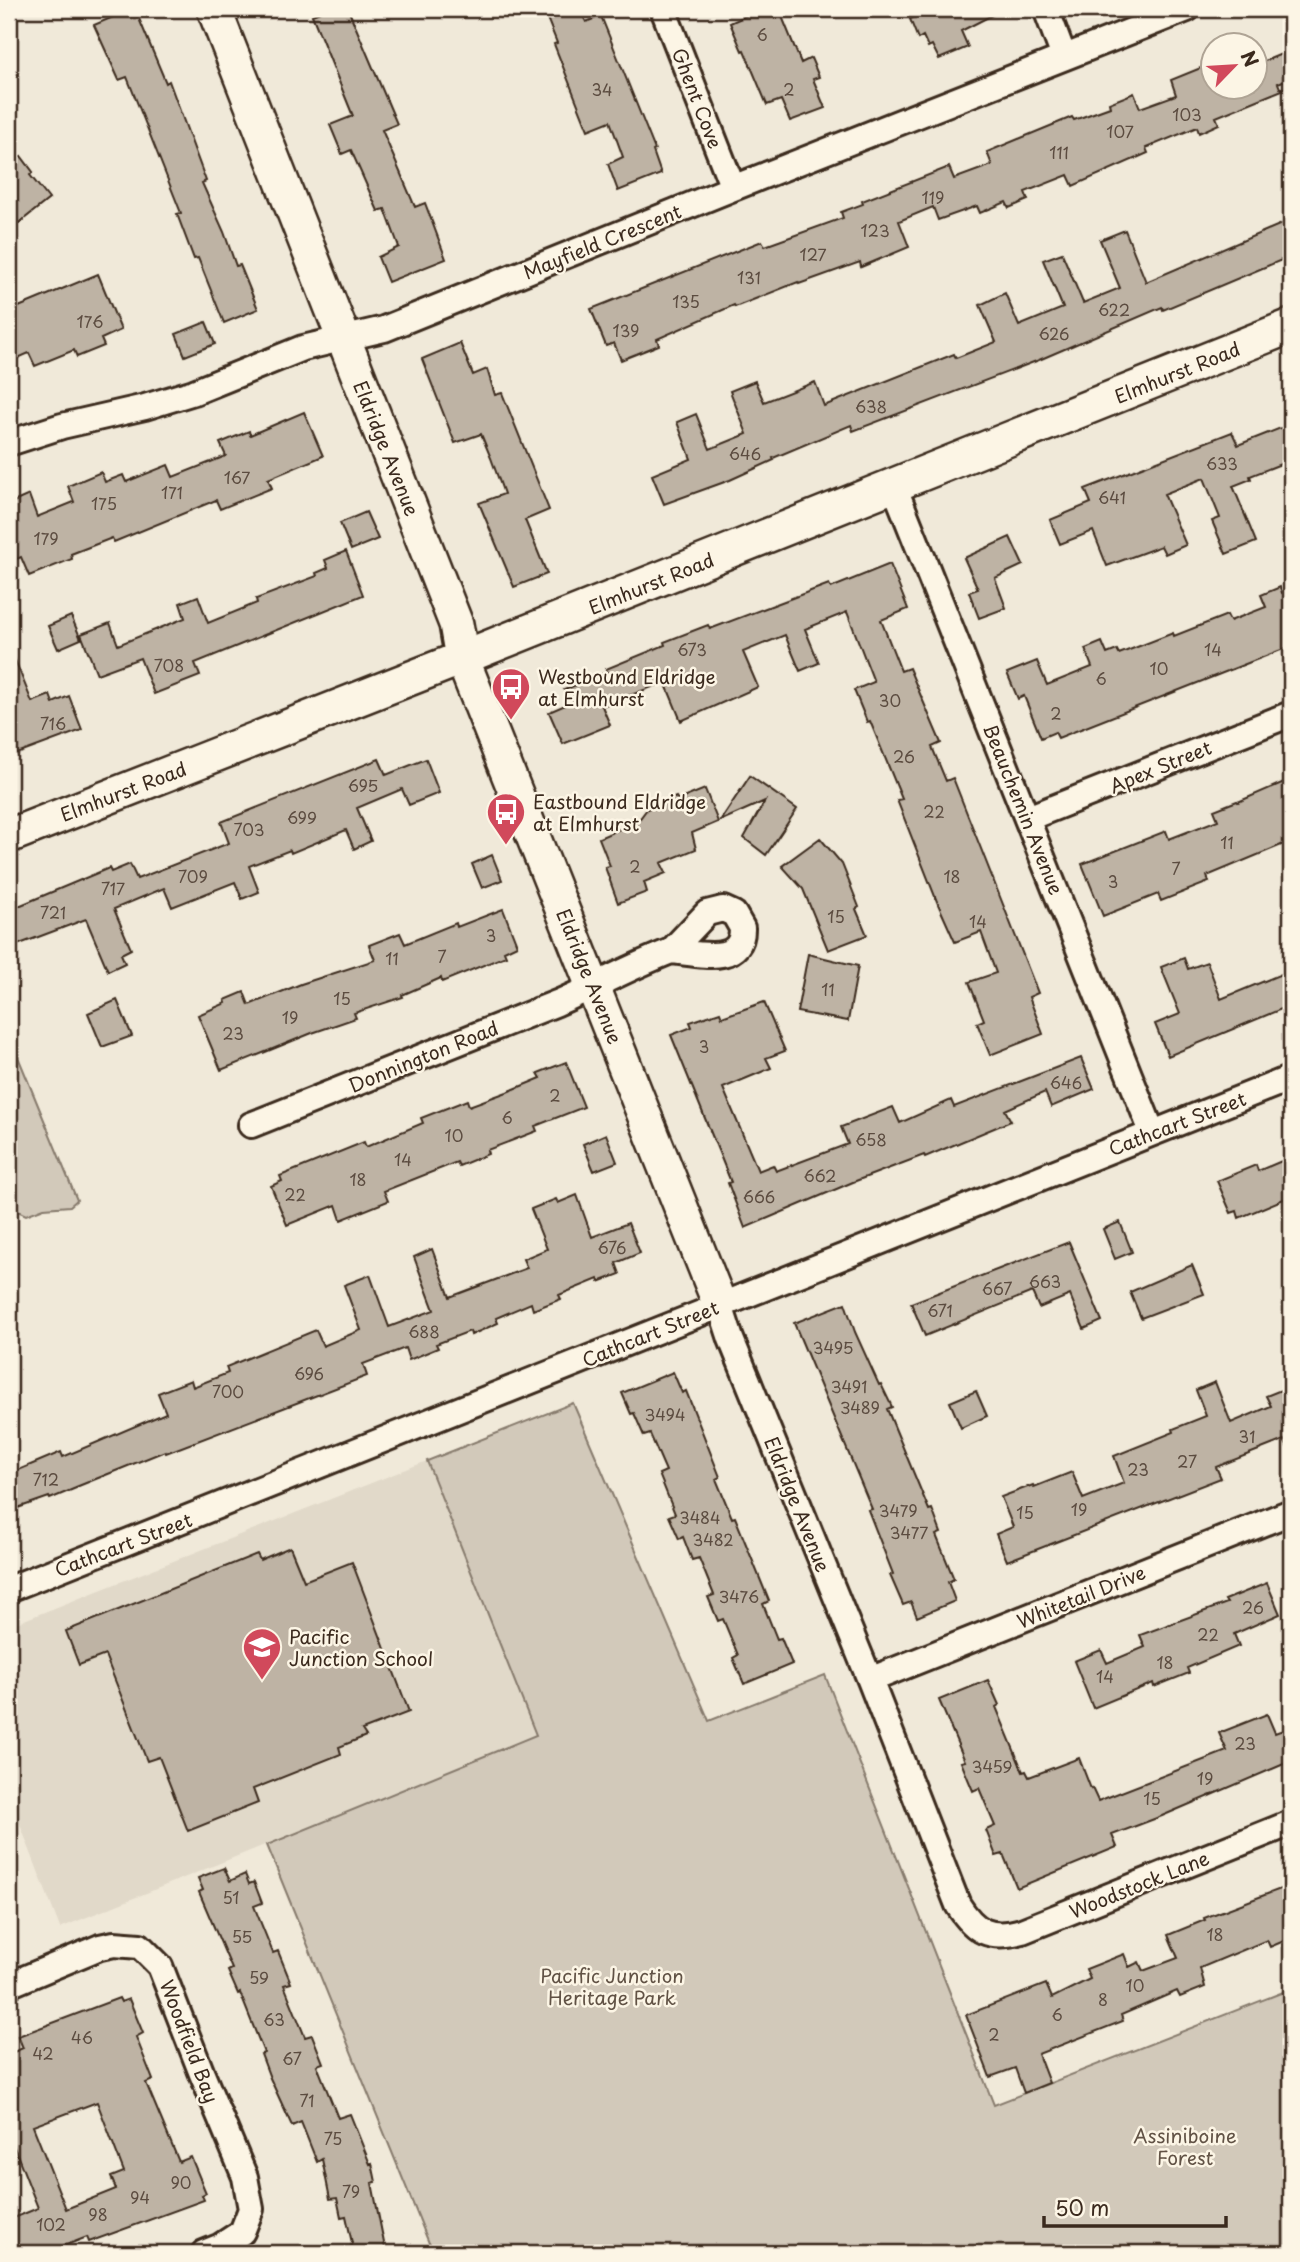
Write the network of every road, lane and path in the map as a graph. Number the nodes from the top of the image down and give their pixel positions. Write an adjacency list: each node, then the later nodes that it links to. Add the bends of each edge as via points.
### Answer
1 (214, 9): 8 (street, Eldridge Avenue)
2 (663, 9): 6 (street, Ghent Cove)
3 (1046, 9): 5 (street)
4 (1186, 9): 5 (street, Mayfield Crescent)
5 (1064, 57): 6 (street, Mayfield Crescent)
6 (733, 188): 8 (street, Mayfield Crescent, via 384,329)
7 (1291, 326): 10 (street, Elmhurst Road)
8 (344, 340): 9 (street, Mayfield Crescent, via 303,348 194,392); 11 (street, Eldridge Avenue, via 456,625)
9 (9, 443)
10 (894, 486): 11 (street, Elmhurst Road); 13 (street, Beauchemin Avenue)
11 (462, 658): 14 (street, Elmhurst Road); 16 (street, Eldridge Avenue)
12 (1291, 714): 13 (street, Apex Street)
13 (1028, 818): 19 (street, Beauchemin Avenue)
14 (9, 836)
15 (671, 951): 16 (street, Donnington Road)
16 (595, 987): 18 (street, Donnington Road); 20 (street, Eldridge Avenue)
17 (1291, 1078): 19 (street, Cathcart Street)
18 (251, 1125)
19 (1152, 1132): 20 (street, Cathcart Street)
20 (720, 1305): 22 (street, Cathcart Street); 23 (street, Eldridge Avenue)
21 (1291, 1512): 23 (street, Whitetail Drive)
22 (9, 1589)
23 (870, 1680): 25 (street, Eldridge Avenue, via 958,1905 969,1922)
24 (1291, 1823): 25 (street, Woodstock Lane, via 1022,1931 1002,1937)
25 (986, 1933)
26 (9, 1985): 27 (street, Woodfield Bay, via 114,1944 140,1946 160,1966 245,2176 251,2209 242,2232)
27 (204, 2253)

